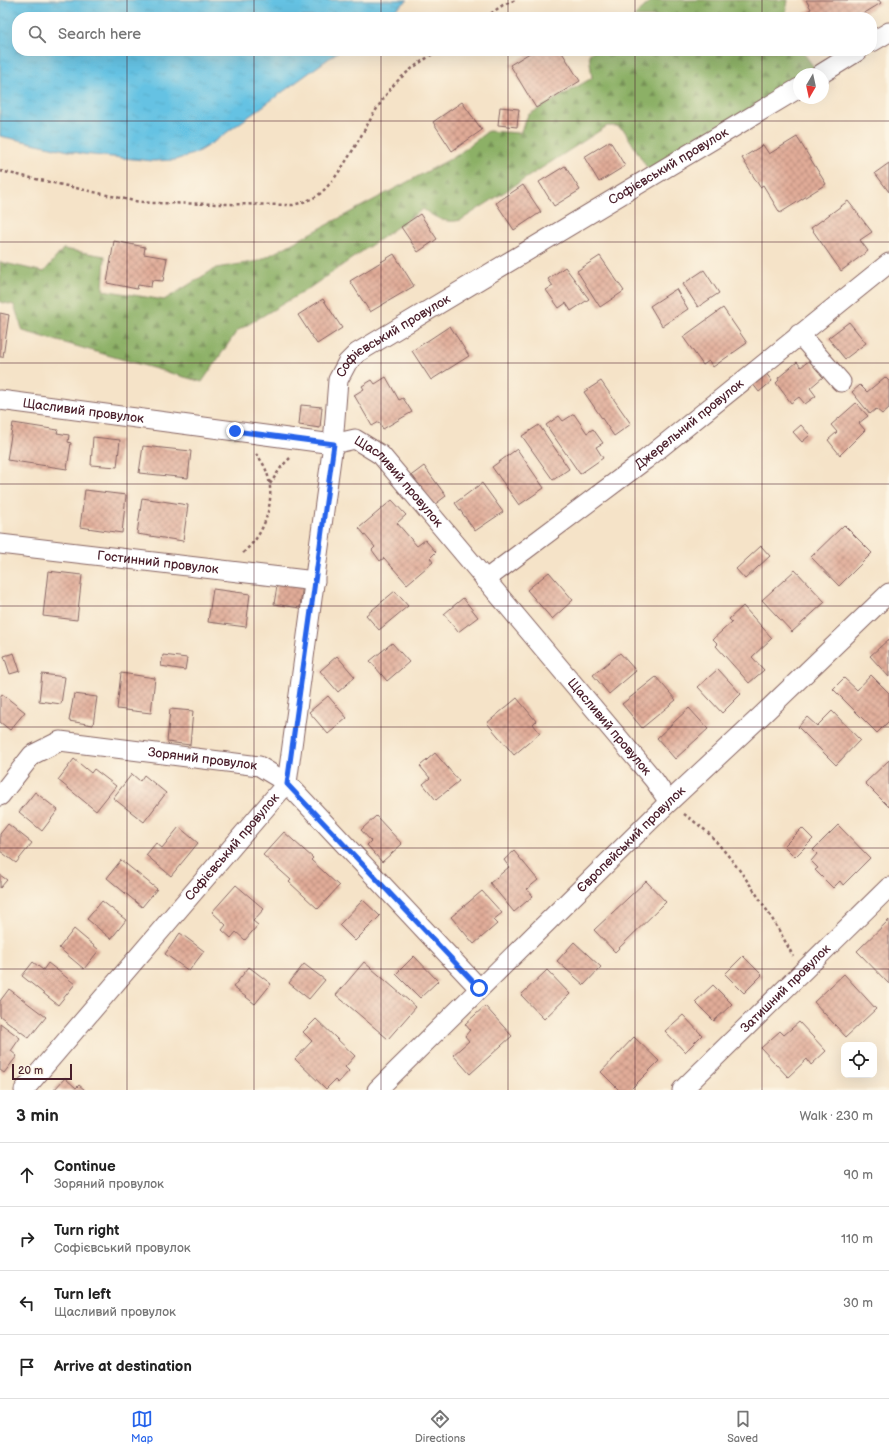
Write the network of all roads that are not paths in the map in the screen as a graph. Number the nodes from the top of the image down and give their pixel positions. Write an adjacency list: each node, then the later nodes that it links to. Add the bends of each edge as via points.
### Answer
1 (889, 32): 2 (street)
2 (877, 39)
3 (850, 56): 4 (street)
4 (829, 69)
5 (793, 92): 10 (street, Софієвський провулок, via 357,353 347,363 338,380)
6 (889, 263): 7 (street, Джерельний провулок)
7 (799, 334): 8 (street); 12 (street, Джерельний провулок, via 645,460)
8 (841, 382)
9 (0, 400): 10 (street, Щасливий провулок)
10 (334, 444): 12 (street, Щасливий провулок, via 355,439 381,455); 13 (street, Софієвський провулок)
11 (0, 544): 13 (street, Гостинний провулок)
12 (485, 580): 17 (street, Щасливий провулок, via 654,780)
13 (315, 581): 15 (street, Софієвський провулок)
14 (889, 593): 17 (street, Європейський провулок)
15 (287, 784): 16 (street, Зоряний провулок, via 259,766 60,741 32,755); 19 (street, Зоряний провулок); 20 (street, Софієвський провулок)
16 (0, 796)
17 (669, 802): 19 (street, Європейський провулок)
18 (889, 887): 22 (street, Затишний провулок)
19 (479, 988): 21 (street, Європейський провулок)
20 (24, 1090)
21 (377, 1090)
22 (682, 1090)

